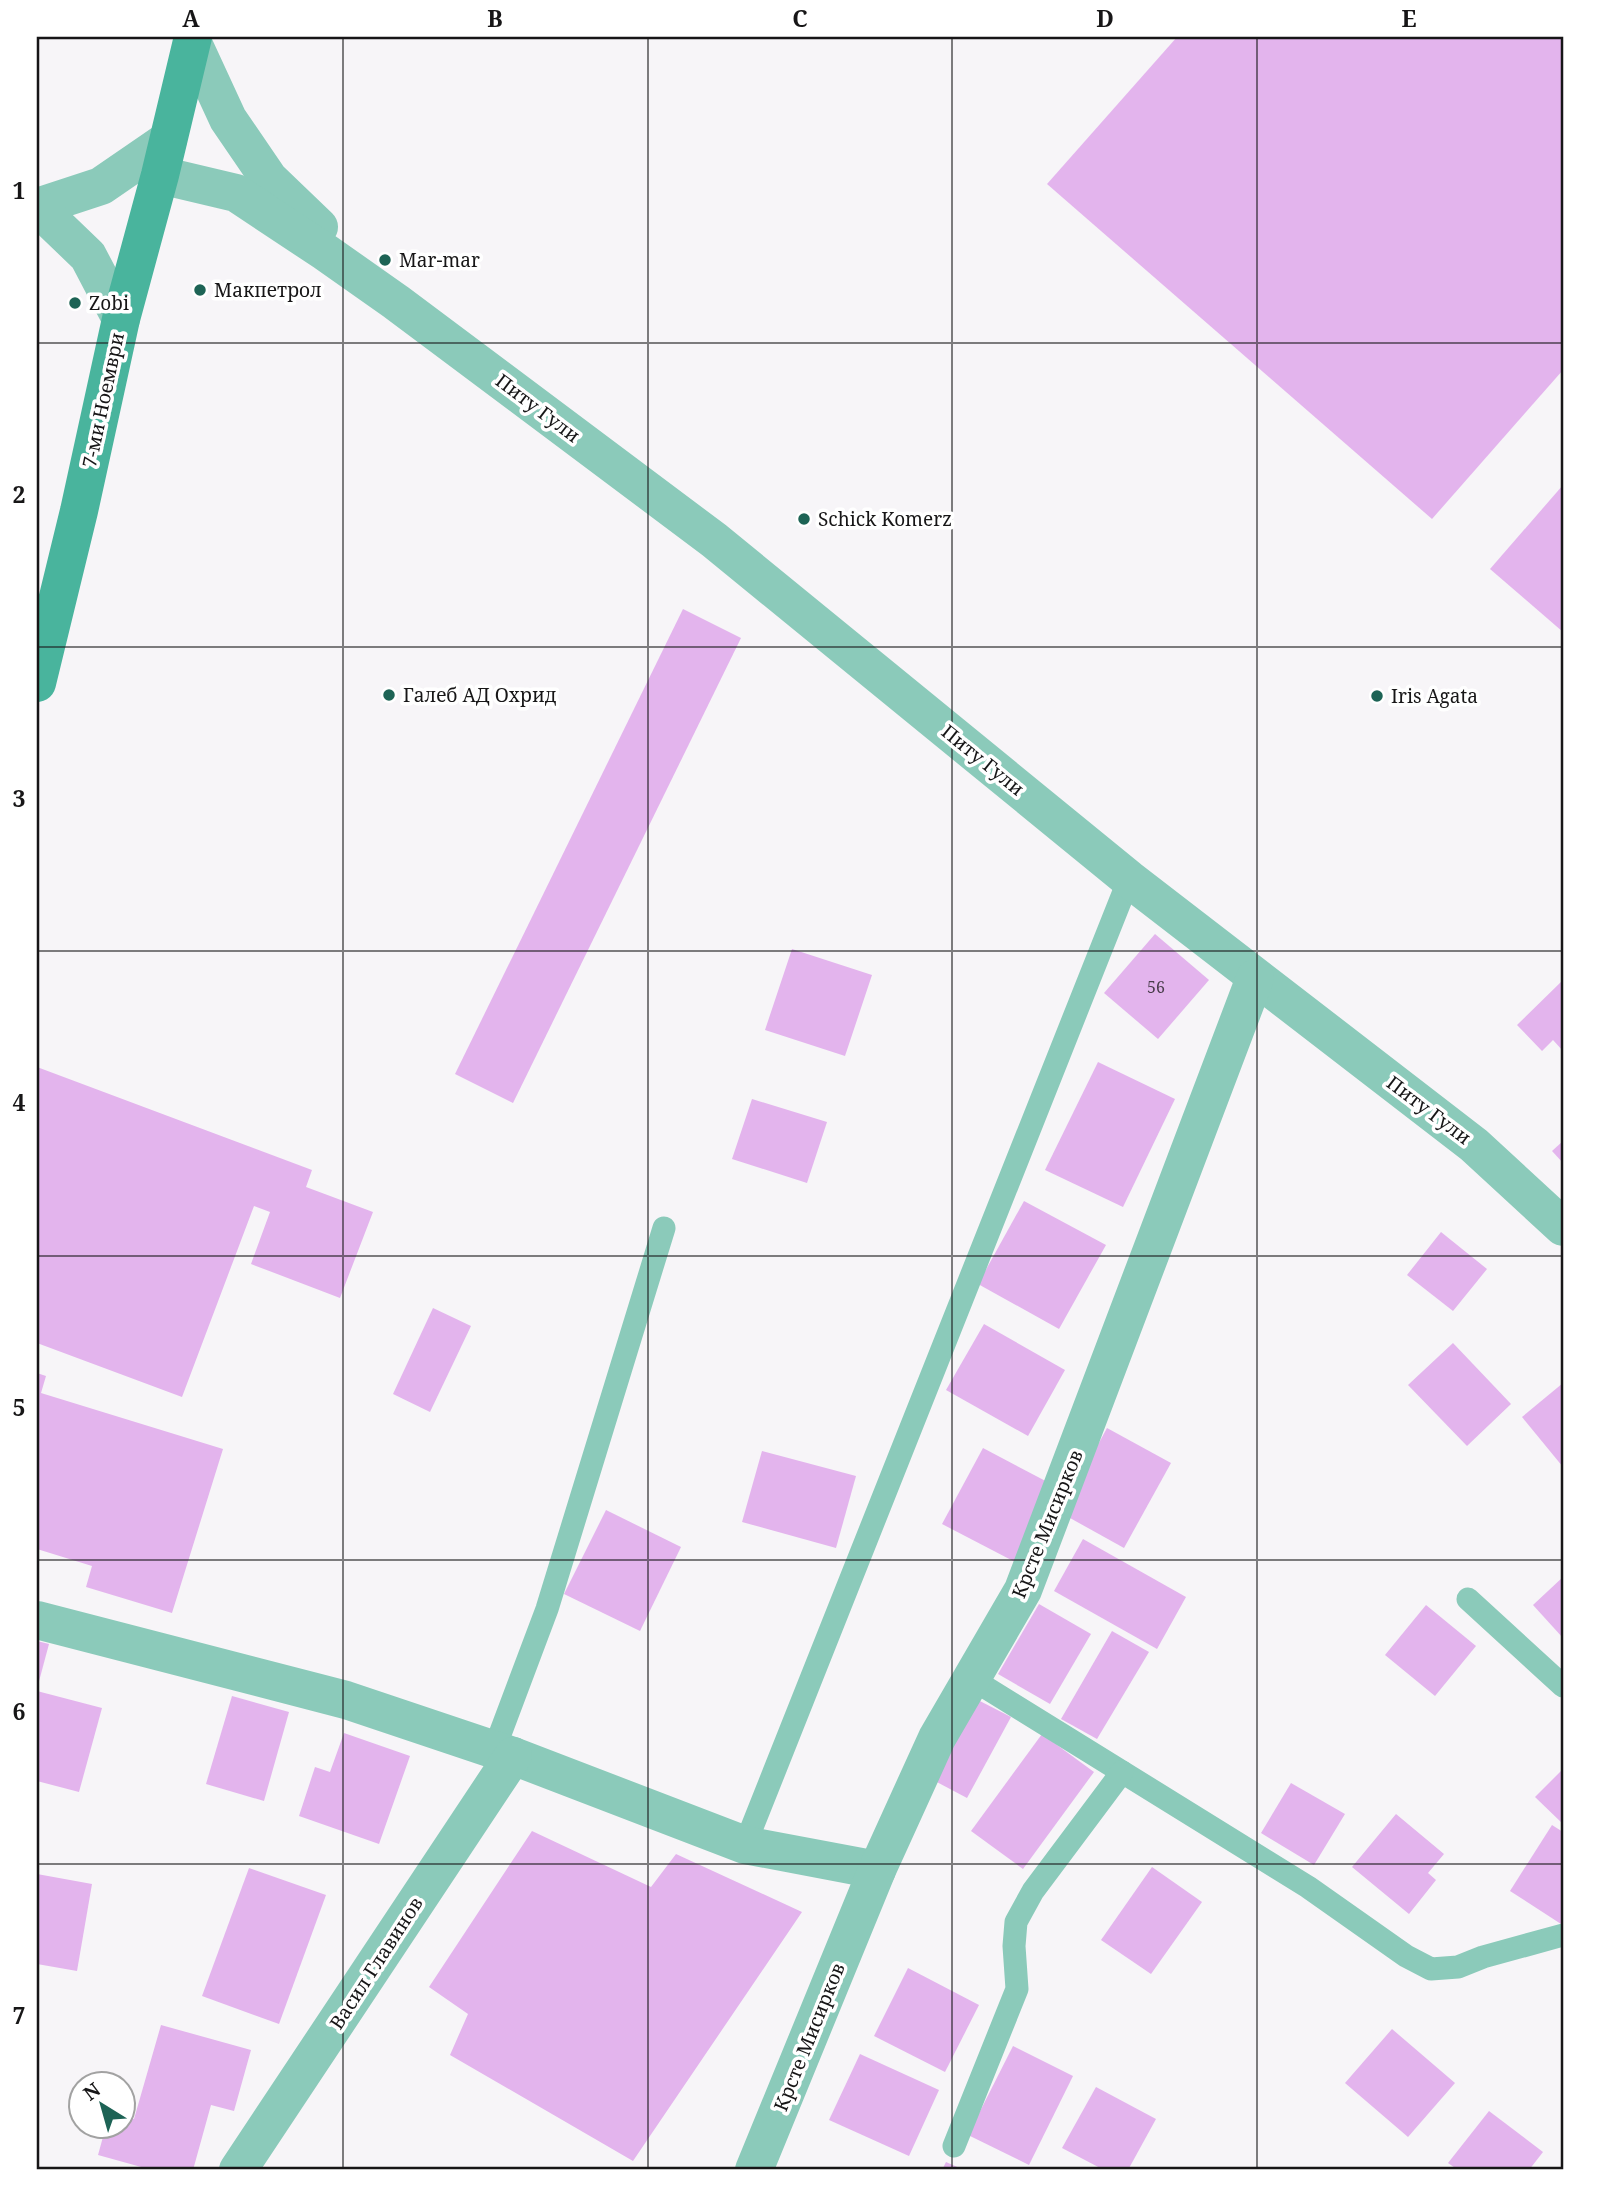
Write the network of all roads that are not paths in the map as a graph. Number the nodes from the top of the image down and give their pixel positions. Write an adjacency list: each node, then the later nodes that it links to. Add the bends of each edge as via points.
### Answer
1 (193, 39): 2 (street, 7-ми Ноември); 4 (street, Питу Гули, via 228,119 270,179)
2 (164, 158): 3 (street, via 102,186); 4 (street, Питу Гули, via 236,193); 5 (street, 7-ми Ноември)
3 (37, 207): 5 (street, via 88,256)
4 (396, 302): 7 (street, Питу Гули, via 714,540)
5 (121, 320): 6 (street, 7-ми Ноември)
6 (37, 683)
7 (1129, 879): 8 (street, Питу Гули); 17 (lane)
8 (1255, 978): 9 (street, Питу Гули, via 1474,1145); 13 (street, Крсте Мисирков, via 1023,1590)
9 (1563, 1227)
10 (664, 1228): 15 (lane)
11 (1468, 1599): 14 (lane)
12 (37, 1620): 15 (street, via 346,1700)
13 (972, 1679): 16 (lane); 18 (street, Крсте Мисирков, via 937,1738)
14 (1563, 1686)
15 (503, 1753): 17 (street); 21 (street, Васил Главинов)
16 (1122, 1772): 19 (lane, via 1431,1969 1458,1967); 20 (lane, via 1033,1891 1016,1922 1017,1989)
17 (745, 1845): 18 (street)
18 (877, 1870): 22 (street, Крсте Мисирков)
19 (1563, 1936)
20 (954, 2146)
21 (238, 2170)
22 (754, 2170)

